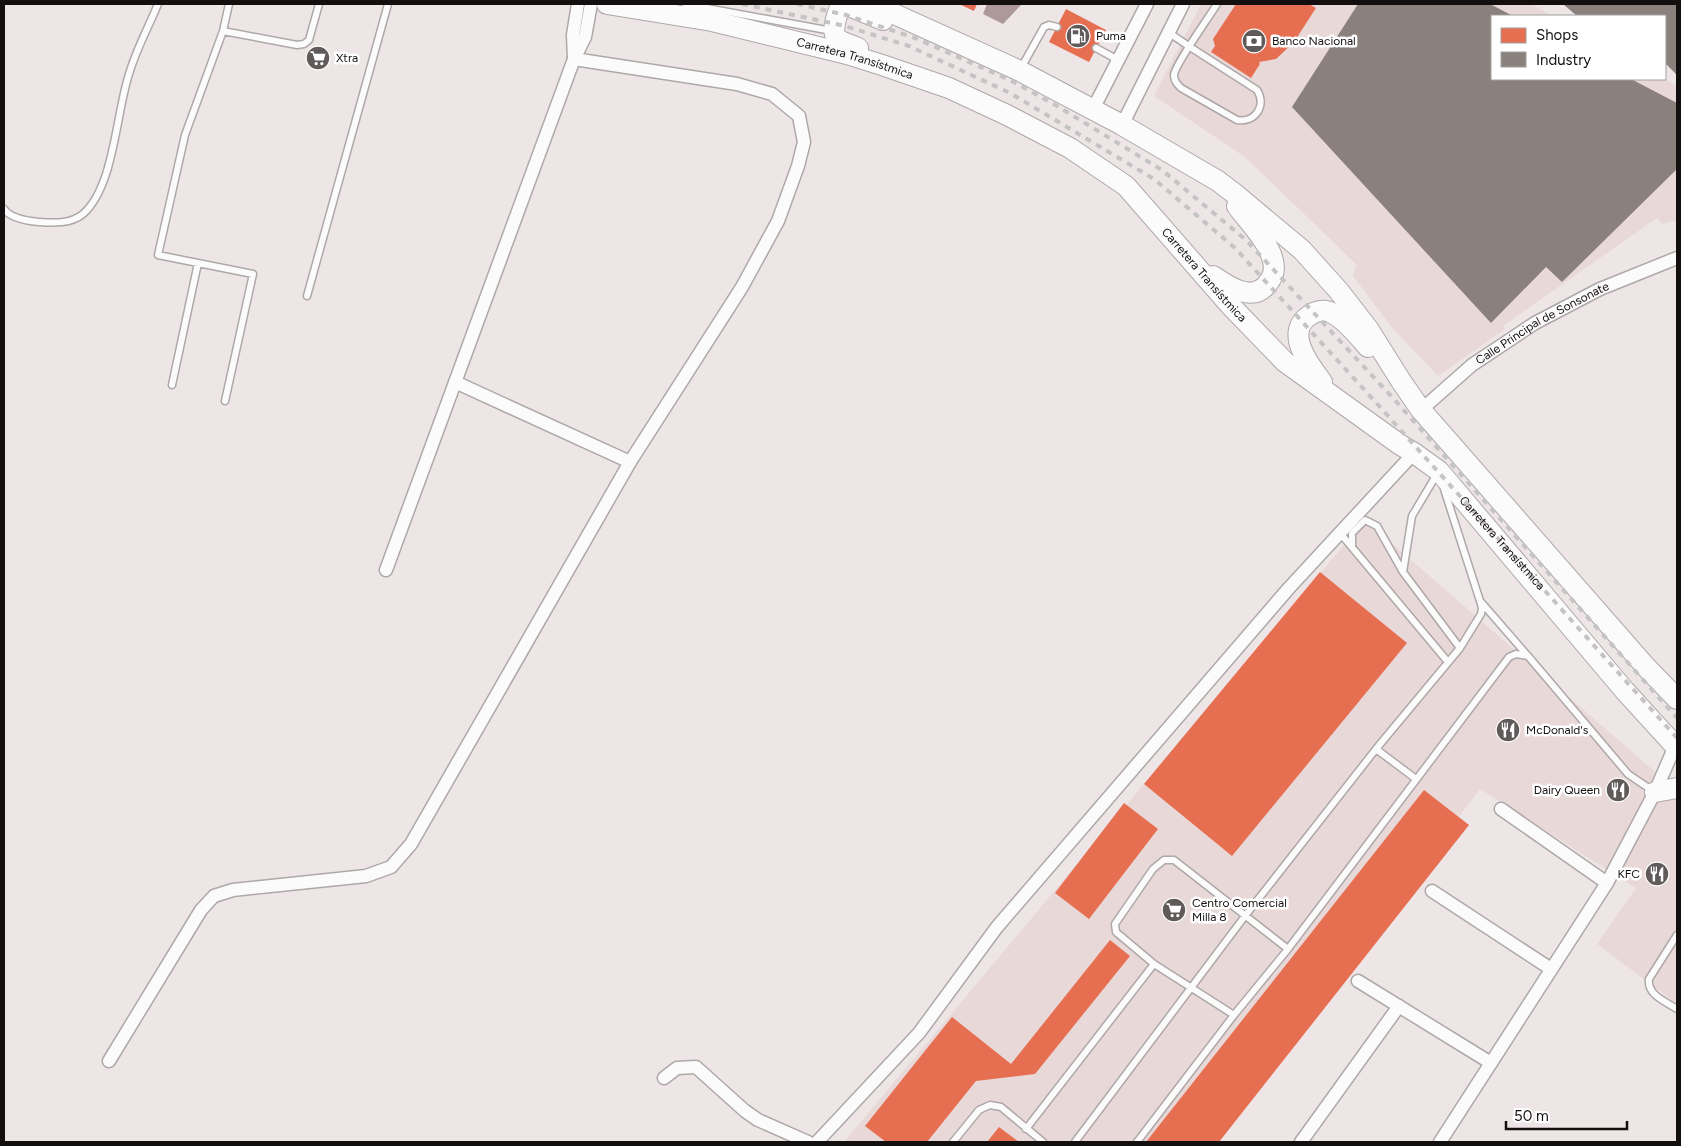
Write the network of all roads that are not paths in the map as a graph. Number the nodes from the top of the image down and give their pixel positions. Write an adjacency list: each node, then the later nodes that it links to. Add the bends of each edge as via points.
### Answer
1 (158, 4): 26 (lane, via 129,72 107,172 98,195 82,215 59,223 27,221)
2 (229, 4): 14 (lane)
3 (319, 4): 14 (lane, via 309,40 304,44)
4 (388, 4): 30 (lane)
5 (578, 4): 19 (street, via 572,34)
6 (591, 4): 19 (street, via 585,37)
7 (607, 4): 22 (main road, Carretera Transístmica, via 712,21 847,54)
8 (685, 4): 15 (lane)
9 (872, 4): 21 (main road)
10 (1147, 4): 20 (street)
11 (1183, 4): 16 (street)
12 (1217, 4): 17 (lane)
13 (1057, 26): 21 (lane, via 1044,27)
14 (223, 31): 29 (lane, via 185,135 158,255)
15 (833, 32): 22 (main road, via 839,40); 23 (main road, via 836,7 852,7 991,65 1085,111)
16 (1168, 32): 17 (lane); 24 (street)
17 (1190, 46): 17 (lane, via 1174,74 1176,84 1237,120 1251,119 1260,109 1257,90)
18 (1096, 48): 20 (lane)
19 (574, 59): 32 (street); 38 (street, via 737,84 772,94 799,116 803,131 804,142 798,166 778,221 742,287)
20 (1118, 60): 23 (street)
21 (1020, 71): 23 (main road)
22 (948, 88): 28 (main road, Carretera Transístmica, via 1070,148 1126,186)
23 (1093, 110): 24 (main road)
24 (1122, 126): 25 (main road)
25 (1218, 181): 28 (main road, via 1267,246 1273,261 1273,274 1265,287 1246,293 1229,287); 31 (main road, via 1302,250 1369,330)
26 (4, 209)
27 (1677, 258): 36 (street, Calle Principal de Sonsonate, via 1600,290 1535,323 1472,365)
28 (1193, 262): 34 (main road, Carretera Transístmica, via 1285,362)
29 (198, 263): 33 (lane); 35 (lane, via 253,274)
30 (307, 296)
31 (1401, 381): 34 (main road, via 1343,321 1332,313 1318,311 1302,323 1300,344 1305,358); 36 (main road)
32 (455, 382): 38 (street); 42 (street)
33 (172, 385)
34 (1333, 398): 37 (main road, Carretera Transístmica)
35 (225, 401)
36 (1421, 410): 48 (main road)
37 (1414, 453): 39 (main road, Carretera Transístmica); 40 (street)
38 (630, 462): 67 (street, via 411,844 391,867 366,876 233,890 214,896 201,910)
39 (1438, 471): 43 (lane, via 1412,516); 44 (lane); 49 (main road, Carretera Transístmica)
40 (1340, 533): 41 (lane); 72 (street, via 997,927 919,1033)
41 (1352, 548): 43 (lane, via 1352,533 1365,520 1377,526); 47 (lane)
42 (386, 570)
43 (1403, 572): 45 (lane)
44 (1480, 601): 45 (lane, via 1481,614); 46 (lane)
45 (1460, 648): 47 (lane)
46 (1528, 656): 51 (lane, via 1516,654 1509,657); 53 (lane, via 1628,774)
47 (1448, 662): 50 (lane)
48 (1677, 699)
49 (1676, 747): 53 (street)
50 (1376, 748): 51 (lane); 57 (lane)
51 (1416, 779): 59 (lane)
52 (1677, 788): 53 (main road)
53 (1655, 792): 55 (street)
54 (1501, 809): 55 (street)
55 (1607, 883): 61 (street)
56 (1432, 891): 61 (street)
57 (1245, 916): 59 (lane); 60 (lane, via 1174,860 1164,860 1153,869 1115,924 1116,932); 63 (lane)
58 (1677, 935): 65 (lane, via 1649,979 1648,986 1652,993)
59 (1288, 949): 66 (lane)
60 (1154, 964): 63 (lane); 70 (lane)
61 (1551, 969): 68 (street)
62 (1358, 982): 64 (street)
63 (1191, 986): 66 (lane); 75 (lane)
64 (1399, 1006): 68 (street); 77 (street)
65 (1677, 1009)
66 (1234, 1015): 76 (lane)
67 (108, 1061)
68 (1491, 1063): 78 (street)
69 (664, 1078): 71 (street, via 677,1068 696,1067 745,1112)
70 (1026, 1129): 73 (lane, via 1000,1107 990,1105 979,1110); 74 (lane)
71 (808, 1142)
72 (817, 1142)
73 (953, 1142)
74 (1043, 1142)
75 (1075, 1142)
76 (1137, 1142)
77 (1301, 1142)
78 (1440, 1142)

